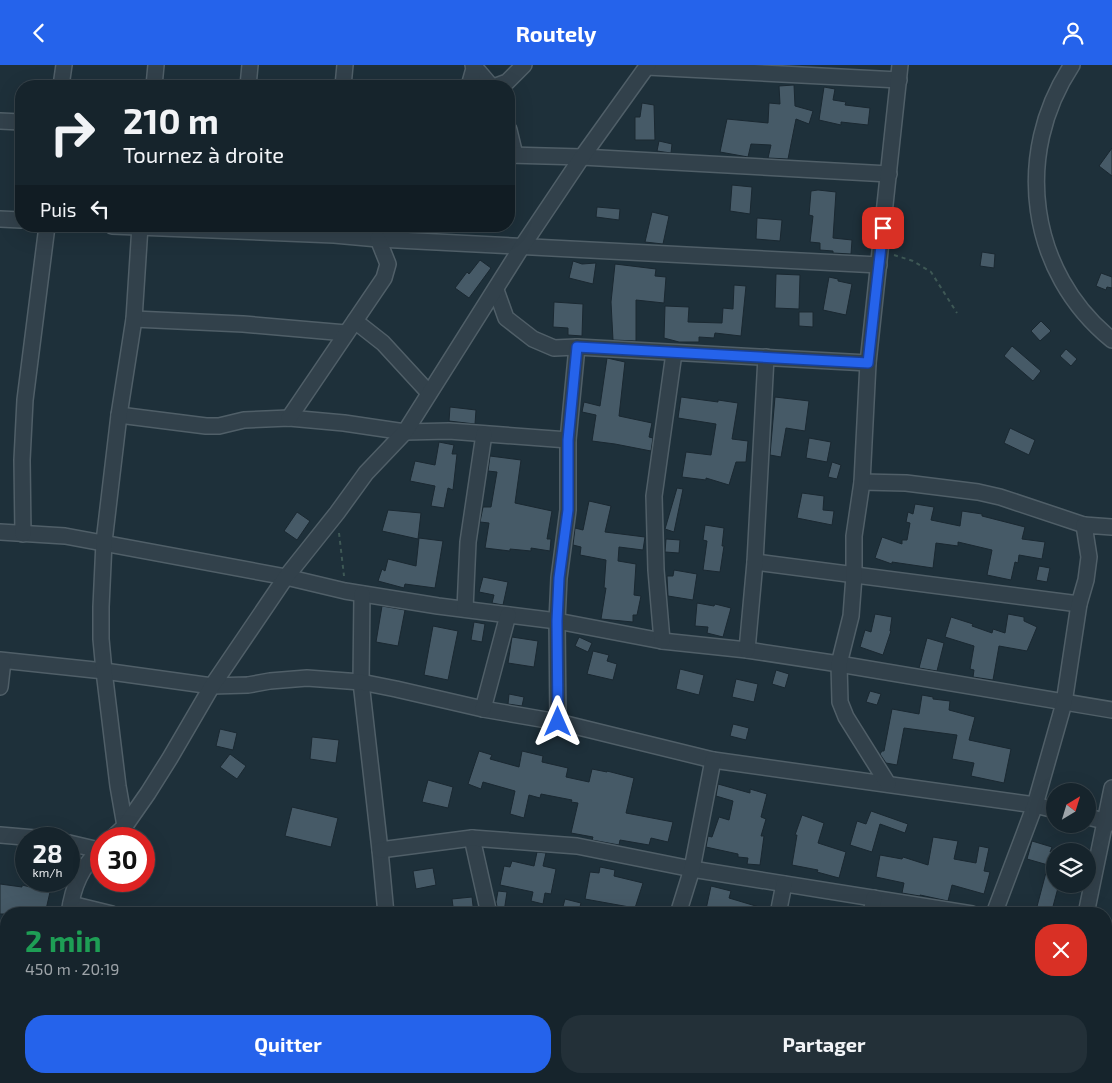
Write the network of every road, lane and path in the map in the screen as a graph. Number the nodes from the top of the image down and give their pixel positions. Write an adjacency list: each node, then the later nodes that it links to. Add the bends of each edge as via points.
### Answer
1 (64, 65): 10 (street)
2 (156, 65): 11 (street)
3 (250, 65): 12 (street)
4 (345, 65): 13 (street)
5 (475, 65): 14 (street); 15 (street)
6 (524, 65): 16 (street)
7 (1072, 65): 35 (street, via 1055,94 1042,132 1036,172 1038,212 1048,251 1066,288 1090,320)
8 (648, 66): 9 (street); 20 (street)
9 (900, 73): 21 (street)
10 (63, 80)
11 (155, 80)
12 (249, 80)
13 (344, 80)
14 (471, 80)
15 (486, 80)
16 (508, 80)
17 (0, 121): 18 (street)
18 (15, 122)
19 (515, 155): 20 (street)
20 (582, 157): 21 (street); 28 (street)
21 (889, 174): 29 (street)
22 (0, 219): 23 (street)
23 (15, 220)
24 (46, 232): 51 (street, via 25,400)
25 (140, 232): 33 (street)
26 (261, 232): 27 (street)
27 (378, 239): 28 (street); 34 (street, via 388,267)
28 (523, 245): 30 (street); 31 (street)
29 (881, 245): 30 (street); 32 (path, via 895,256 913,261 931,272)
30 (879, 265): 39 (street)
31 (496, 290): 36 (street, via 506,319 533,339 554,348); 40 (street)
32 (957, 313)
33 (134, 319): 34 (street); 41 (street)
34 (350, 327): 40 (street, via 383,343); 42 (street)
35 (1112, 340)
36 (577, 347): 37 (street); 45 (street)
37 (674, 353): 38 (street); 62 (street, via 654,496)
38 (766, 357): 39 (street); 53 (street)
39 (868, 363): 46 (street)
40 (429, 393): 43 (street)
41 (119, 415): 42 (street, via 193,426); 52 (street)
42 (289, 418): 43 (street)
43 (405, 432): 44 (street); 47 (street, via 366,473)
44 (484, 434): 45 (street); 59 (street, via 468,542)
45 (568, 440): 61 (street, via 568,510)
46 (862, 481): 48 (street, via 978,492); 54 (street, via 854,536)
47 (337, 513): 55 (street); 56 (path)
48 (1084, 525): 49 (street); 58 (street, via 1088,557)
49 (1112, 527)
50 (0, 532): 51 (street)
51 (23, 535): 52 (street, via 65,536)
52 (104, 542): 55 (street); 66 (street, via 101,639)
53 (755, 562): 54 (street); 63 (street)
54 (854, 576): 58 (street); 65 (street, via 851,616)
55 (286, 577): 56 (street); 68 (street)
56 (345, 591): 57 (street)
57 (362, 593): 59 (street); 67 (street)
58 (1079, 604): 70 (street)
59 (465, 609): 60 (street)
60 (508, 615): 61 (street); 71 (street)
61 (557, 621): 62 (street); 73 (street)
62 (662, 641): 63 (street)
63 (747, 650): 65 (street)
64 (2, 661): 66 (street); 69 (street)
65 (840, 664): 70 (street); 75 (street, via 840,702 846,717)
66 (104, 671): 68 (street); 81 (street)
67 (361, 682): 68 (street, via 307,678); 71 (street); 85 (street)
68 (212, 686): 81 (street)
69 (0, 687)
70 (1064, 703): 72 (street); 77 (street)
71 (483, 709): 73 (street)
72 (1112, 709)
73 (558, 722): 74 (street)
74 (713, 761): 75 (street); 87 (street)
75 (888, 784): 77 (street)
76 (1112, 788): 80 (street)
77 (1035, 805): 78 (street); 97 (street)
78 (1046, 808)
79 (1096, 819): 80 (street)
80 (1109, 822): 98 (street)
81 (125, 826)
82 (0, 835): 83 (street)
83 (15, 836)
84 (472, 839): 85 (street); 87 (street, via 577,846); 92 (street)
85 (380, 849): 91 (street)
86 (90, 860): 90 (street, via 76,881)
87 (692, 869): 88 (street); 93 (street)
88 (784, 884): 89 (street); 94 (street)
89 (874, 898): 95 (street); 96 (street)
90 (70, 907)
91 (385, 907)
92 (487, 907)
93 (680, 907)
94 (779, 907)
95 (872, 907)
96 (929, 907)
97 (997, 907)
98 (1088, 907)

